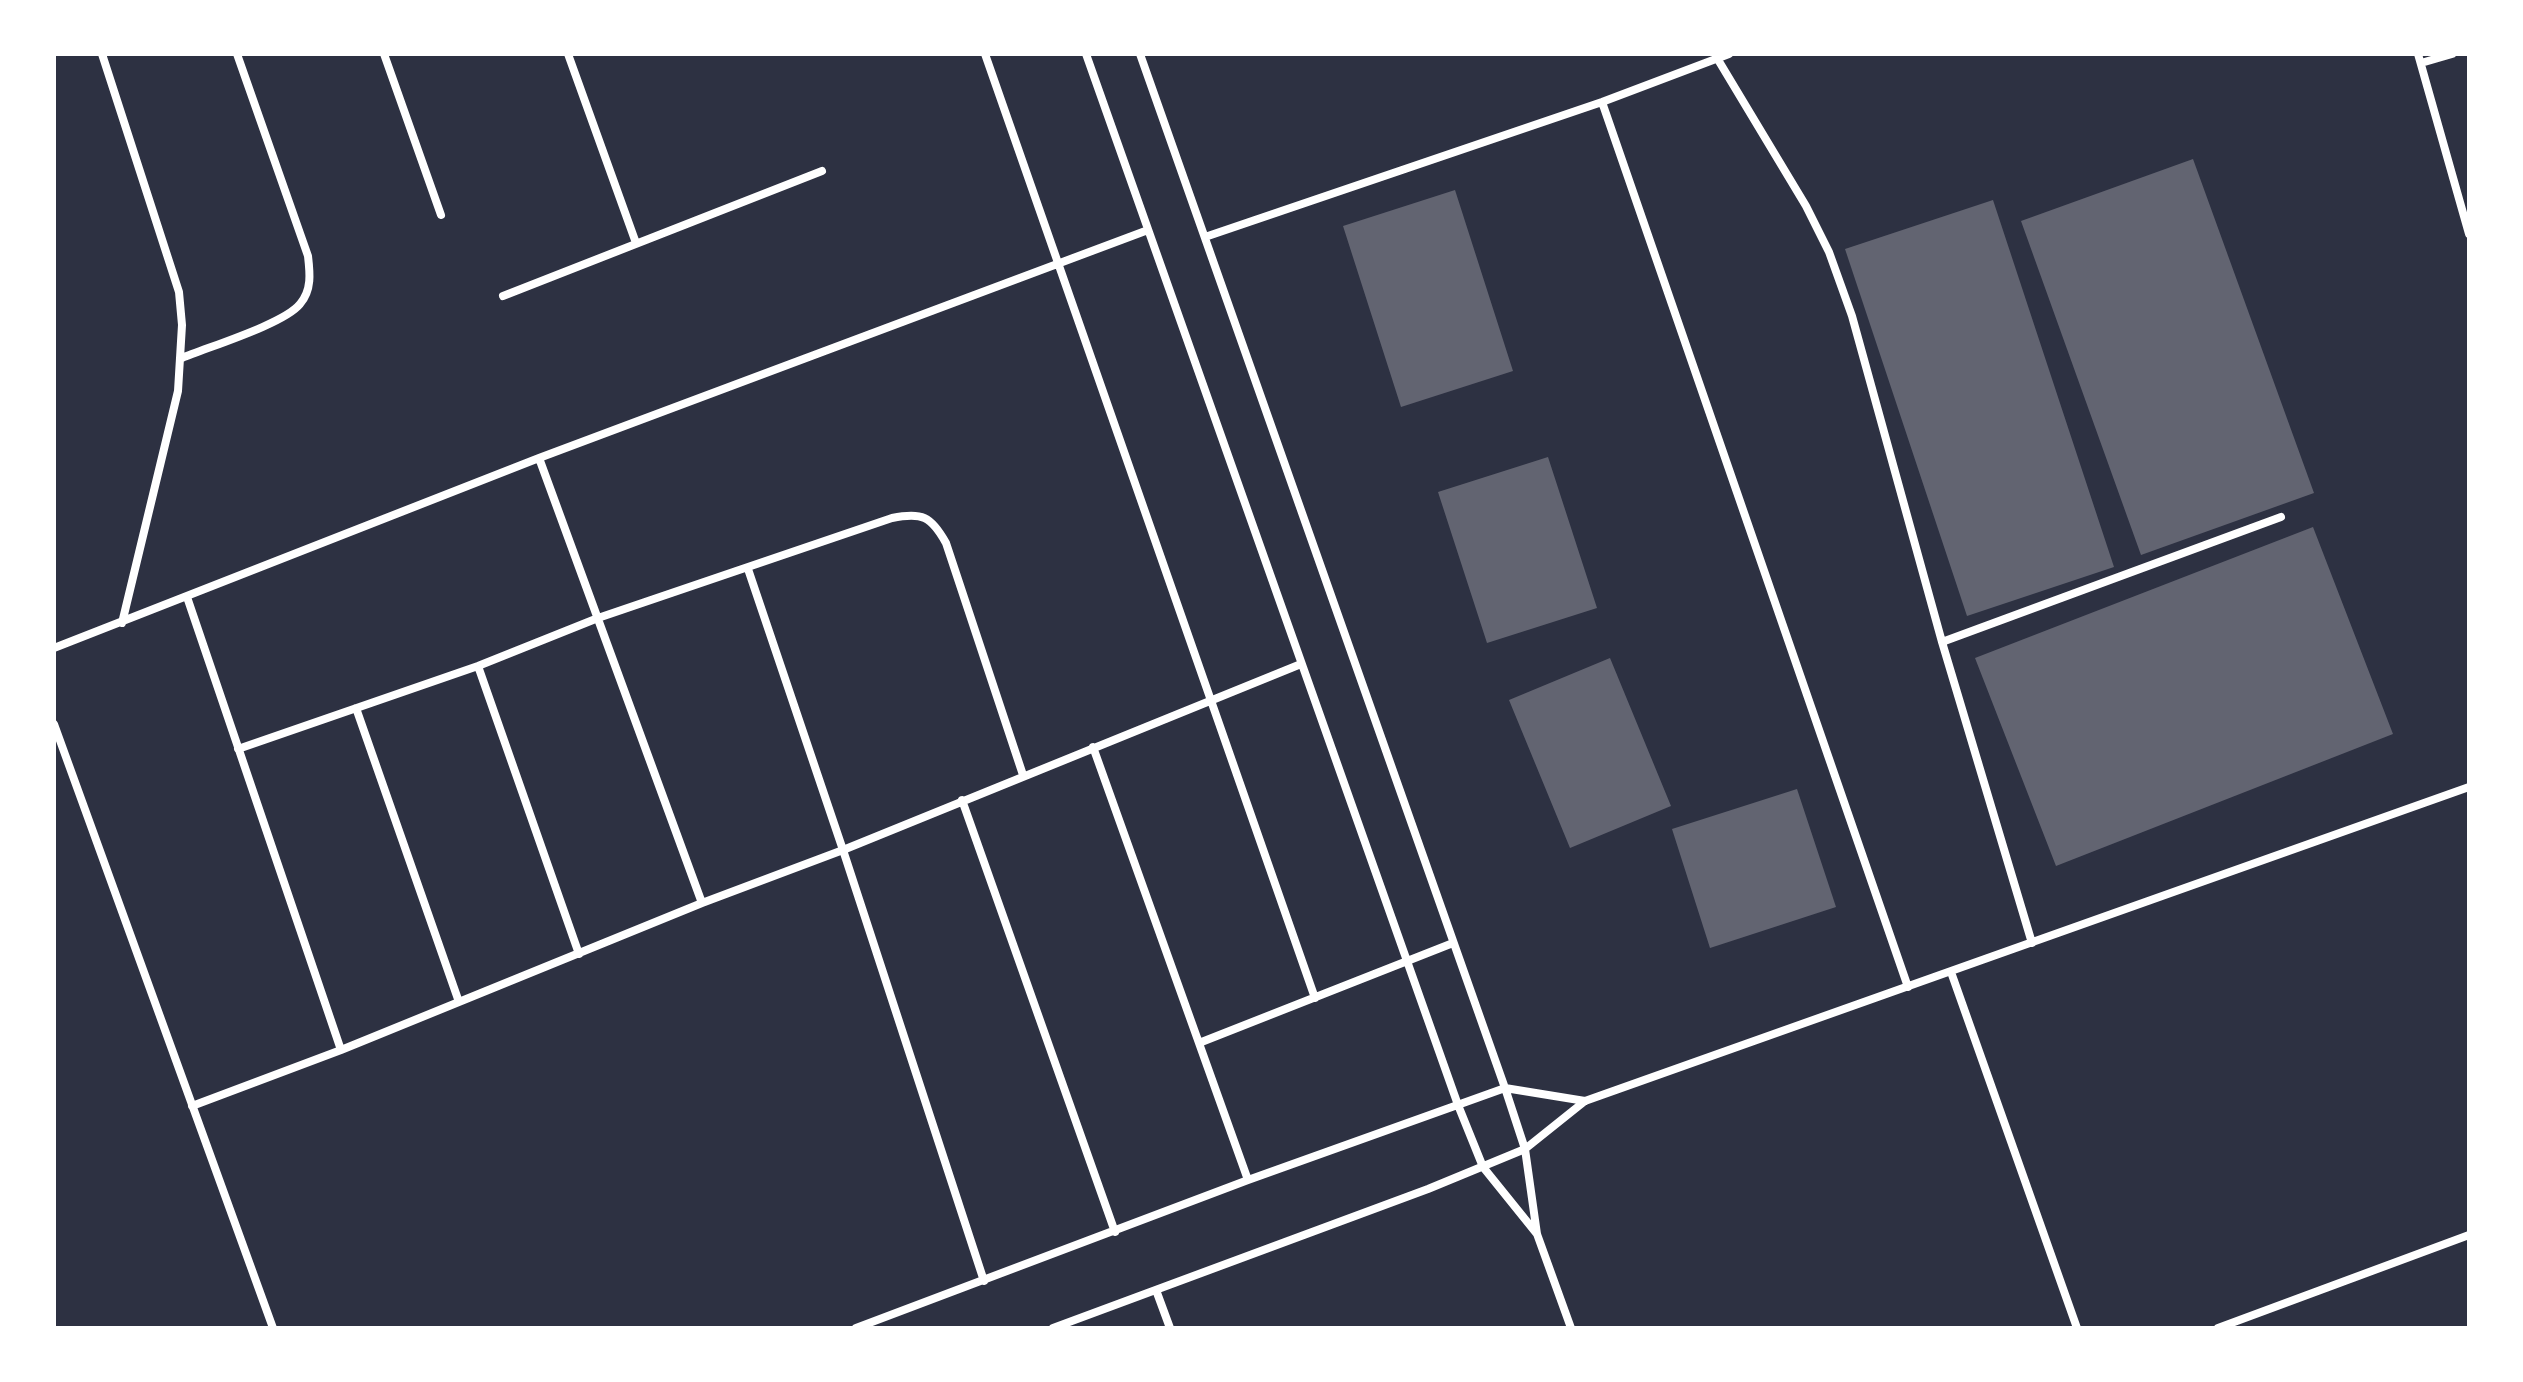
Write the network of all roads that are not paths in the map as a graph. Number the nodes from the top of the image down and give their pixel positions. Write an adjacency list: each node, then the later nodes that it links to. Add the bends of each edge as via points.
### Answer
1 (102, 54): 21 (street, via 179,292)
2 (237, 54): 21 (street, via 308,256 311,281 300,304 280,318)
3 (384, 54): 14 (street)
4 (568, 54): 18 (street)
5 (985, 54): 19 (street)
6 (1086, 54): 15 (street)
7 (1140, 54): 17 (street)
8 (1729, 54): 10 (street)
9 (2452, 54): 11 (street)
10 (1717, 58): 12 (street); 28 (street, via 1829,252 1852,316)
11 (2420, 59): 16 (street)
12 (1602, 102): 17 (street); 47 (street)
13 (822, 171): 18 (street)
14 (441, 215)
15 (1148, 230): 19 (street); 30 (street)
16 (2469, 234)
17 (1205, 237): 42 (street)
18 (636, 243): 20 (street)
19 (1059, 264): 22 (street); 32 (street)
20 (503, 296)
21 (182, 358): 27 (street)
22 (539, 458): 25 (street); 26 (street)
23 (2281, 517): 28 (street)
24 (748, 569): 26 (street); 37 (street, via 892,518 914,514 935,523); 40 (street)
25 (187, 597): 27 (street); 36 (street)
26 (598, 618): 31 (street); 41 (street)
27 (122, 623): 29 (street)
28 (1942, 642): 43 (street)
29 (54, 648)
30 (1301, 664): 32 (street); 45 (street)
31 (478, 666): 33 (street); 44 (street)
32 (1211, 700): 35 (street); 48 (street)
33 (356, 708): 36 (street); 49 (street)
34 (54, 724): 55 (street)
35 (1093, 747): 37 (street); 50 (street)
36 (238, 749): 51 (street)
37 (1023, 775): 39 (street)
38 (2469, 787): 43 (street)
39 (962, 800): 40 (street); 59 (street)
40 (843, 850): 41 (street); 62 (street)
41 (702, 903): 44 (street)
42 (1453, 943): 45 (street); 52 (street)
43 (2032, 943): 46 (street)
44 (579, 954): 49 (street)
45 (1405, 962): 48 (street); 54 (street)
46 (1951, 972): 47 (street); 69 (street)
47 (1908, 987): 53 (street)
48 (1315, 998): 50 (street)
49 (459, 1002): 51 (street)
50 (1199, 1043): 58 (street)
51 (341, 1050): 55 (street)
52 (1505, 1088): 53 (street); 54 (street); 56 (street)
53 (1585, 1101): 56 (street)
54 (1458, 1105): 57 (street); 58 (street)
55 (192, 1106): 64 (street)
56 (1525, 1149): 57 (street); 60 (street)
57 (1483, 1167): 60 (street); 63 (street)
58 (1248, 1180): 59 (street)
59 (1115, 1232): 62 (street)
60 (1537, 1234): 68 (street)
61 (2469, 1235): 70 (street)
62 (984, 1281): 65 (street)
63 (1156, 1290): 66 (street); 67 (street)
64 (273, 1328)
65 (856, 1328)
66 (1053, 1328)
67 (1170, 1328)
68 (1571, 1328)
69 (2077, 1328)
70 (2218, 1328)

